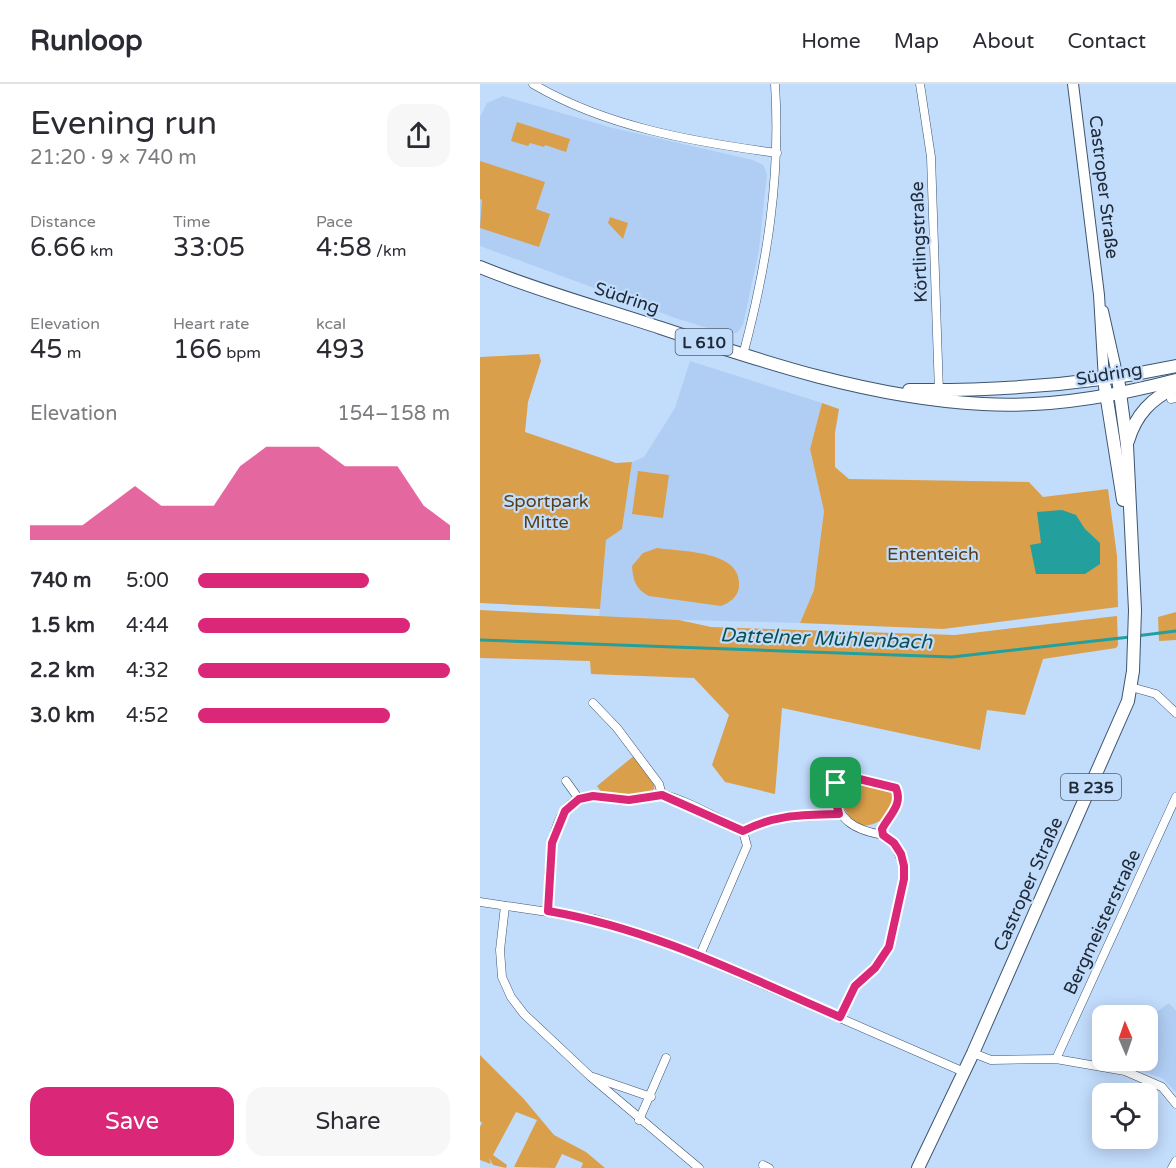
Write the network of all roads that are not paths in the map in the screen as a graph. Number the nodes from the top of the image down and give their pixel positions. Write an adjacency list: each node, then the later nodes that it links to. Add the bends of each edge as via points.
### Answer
1 (533, 84): 5 (street, via 565,103 642,128 715,145)
2 (775, 84): 5 (street)
3 (920, 84): 16 (street, Körtlingstraße, via 931,156)
4 (1073, 84): 7 (main road, Castroper Straße)
5 (777, 153): 8 (street, via 765,264)
6 (480, 267): 8 (main road, Südring / L 610)
7 (1099, 295): 10 (main road, Castroper Straße); 11 (main road, Castroper Straße)
8 (743, 355): 16 (main road, Südring / L 610, via 869,389)
9 (1176, 366): 10 (main road, Südring)
10 (1118, 378): 11 (main road, Südring); 14 (main road, Castroper Straße / B 235)
11 (1104, 380): 15 (main road, Castroper Straße / B 235); 16 (main road, Südring / L 610)
12 (1176, 380): 14 (main road, Südring)
13 (1176, 387): 17 (main road, B 235, via 1162,393 1140,413)
14 (1119, 391): 15 (main road, Südring); 17 (main road, Castroper Straße / B 235)
15 (1106, 393): 16 (main road, Südring / L 610, via 984,405); 18 (main road, Castroper Straße / B 235)
16 (938, 395)
17 (1127, 445): 18 (main road, Castroper Straße / B 235)
18 (1130, 533): 19 (main road, Castroper Straße / B 235, via 1135,625)
19 (1131, 687): 21 (street, via 1156,694); 34 (main road, Castroper Straße / B 235)
20 (593, 703): 23 (street, via 617,728 659,784)
21 (1176, 713)
22 (566, 781): 25 (street)
23 (662, 795): 25 (street, via 629,800 593,796); 27 (street)
24 (1176, 797): 36 (street, Bergmeisterstraße)
25 (579, 799): 31 (street, via 565,811 552,843)
26 (839, 814): 27 (street, via 789,815 765,820); 28 (street, via 857,829); 28 (street, via 834,789 842,778 855,777 896,788 900,796 882,829)
27 (743, 831): 32 (street, via 747,846)
28 (883, 835): 33 (street, via 894,843 904,866 889,947 875,968 855,986)
29 (480, 902): 30 (street)
30 (505, 906): 31 (street); 38 (street, via 500,950 502,977 511,997)
31 (548, 911): 32 (street, via 603,921)
32 (700, 955): 33 (street)
33 (840, 1017): 37 (street)
34 (973, 1053): 36 (street, via 991,1060); 37 (main road, Castroper Straße / B 235)
35 (666, 1058): 39 (street)
36 (1056, 1059): 40 (street, via 1125,1071 1162,1087)
37 (964, 1072): 44 (main road, Castroper Straße / B 235)
38 (591, 1077): 39 (street); 41 (street)
39 (651, 1097): 41 (street)
40 (1176, 1104)
41 (639, 1120): 43 (street)
42 (1176, 1161): 45 (street)
43 (699, 1168)
44 (918, 1168)
45 (1172, 1168)

